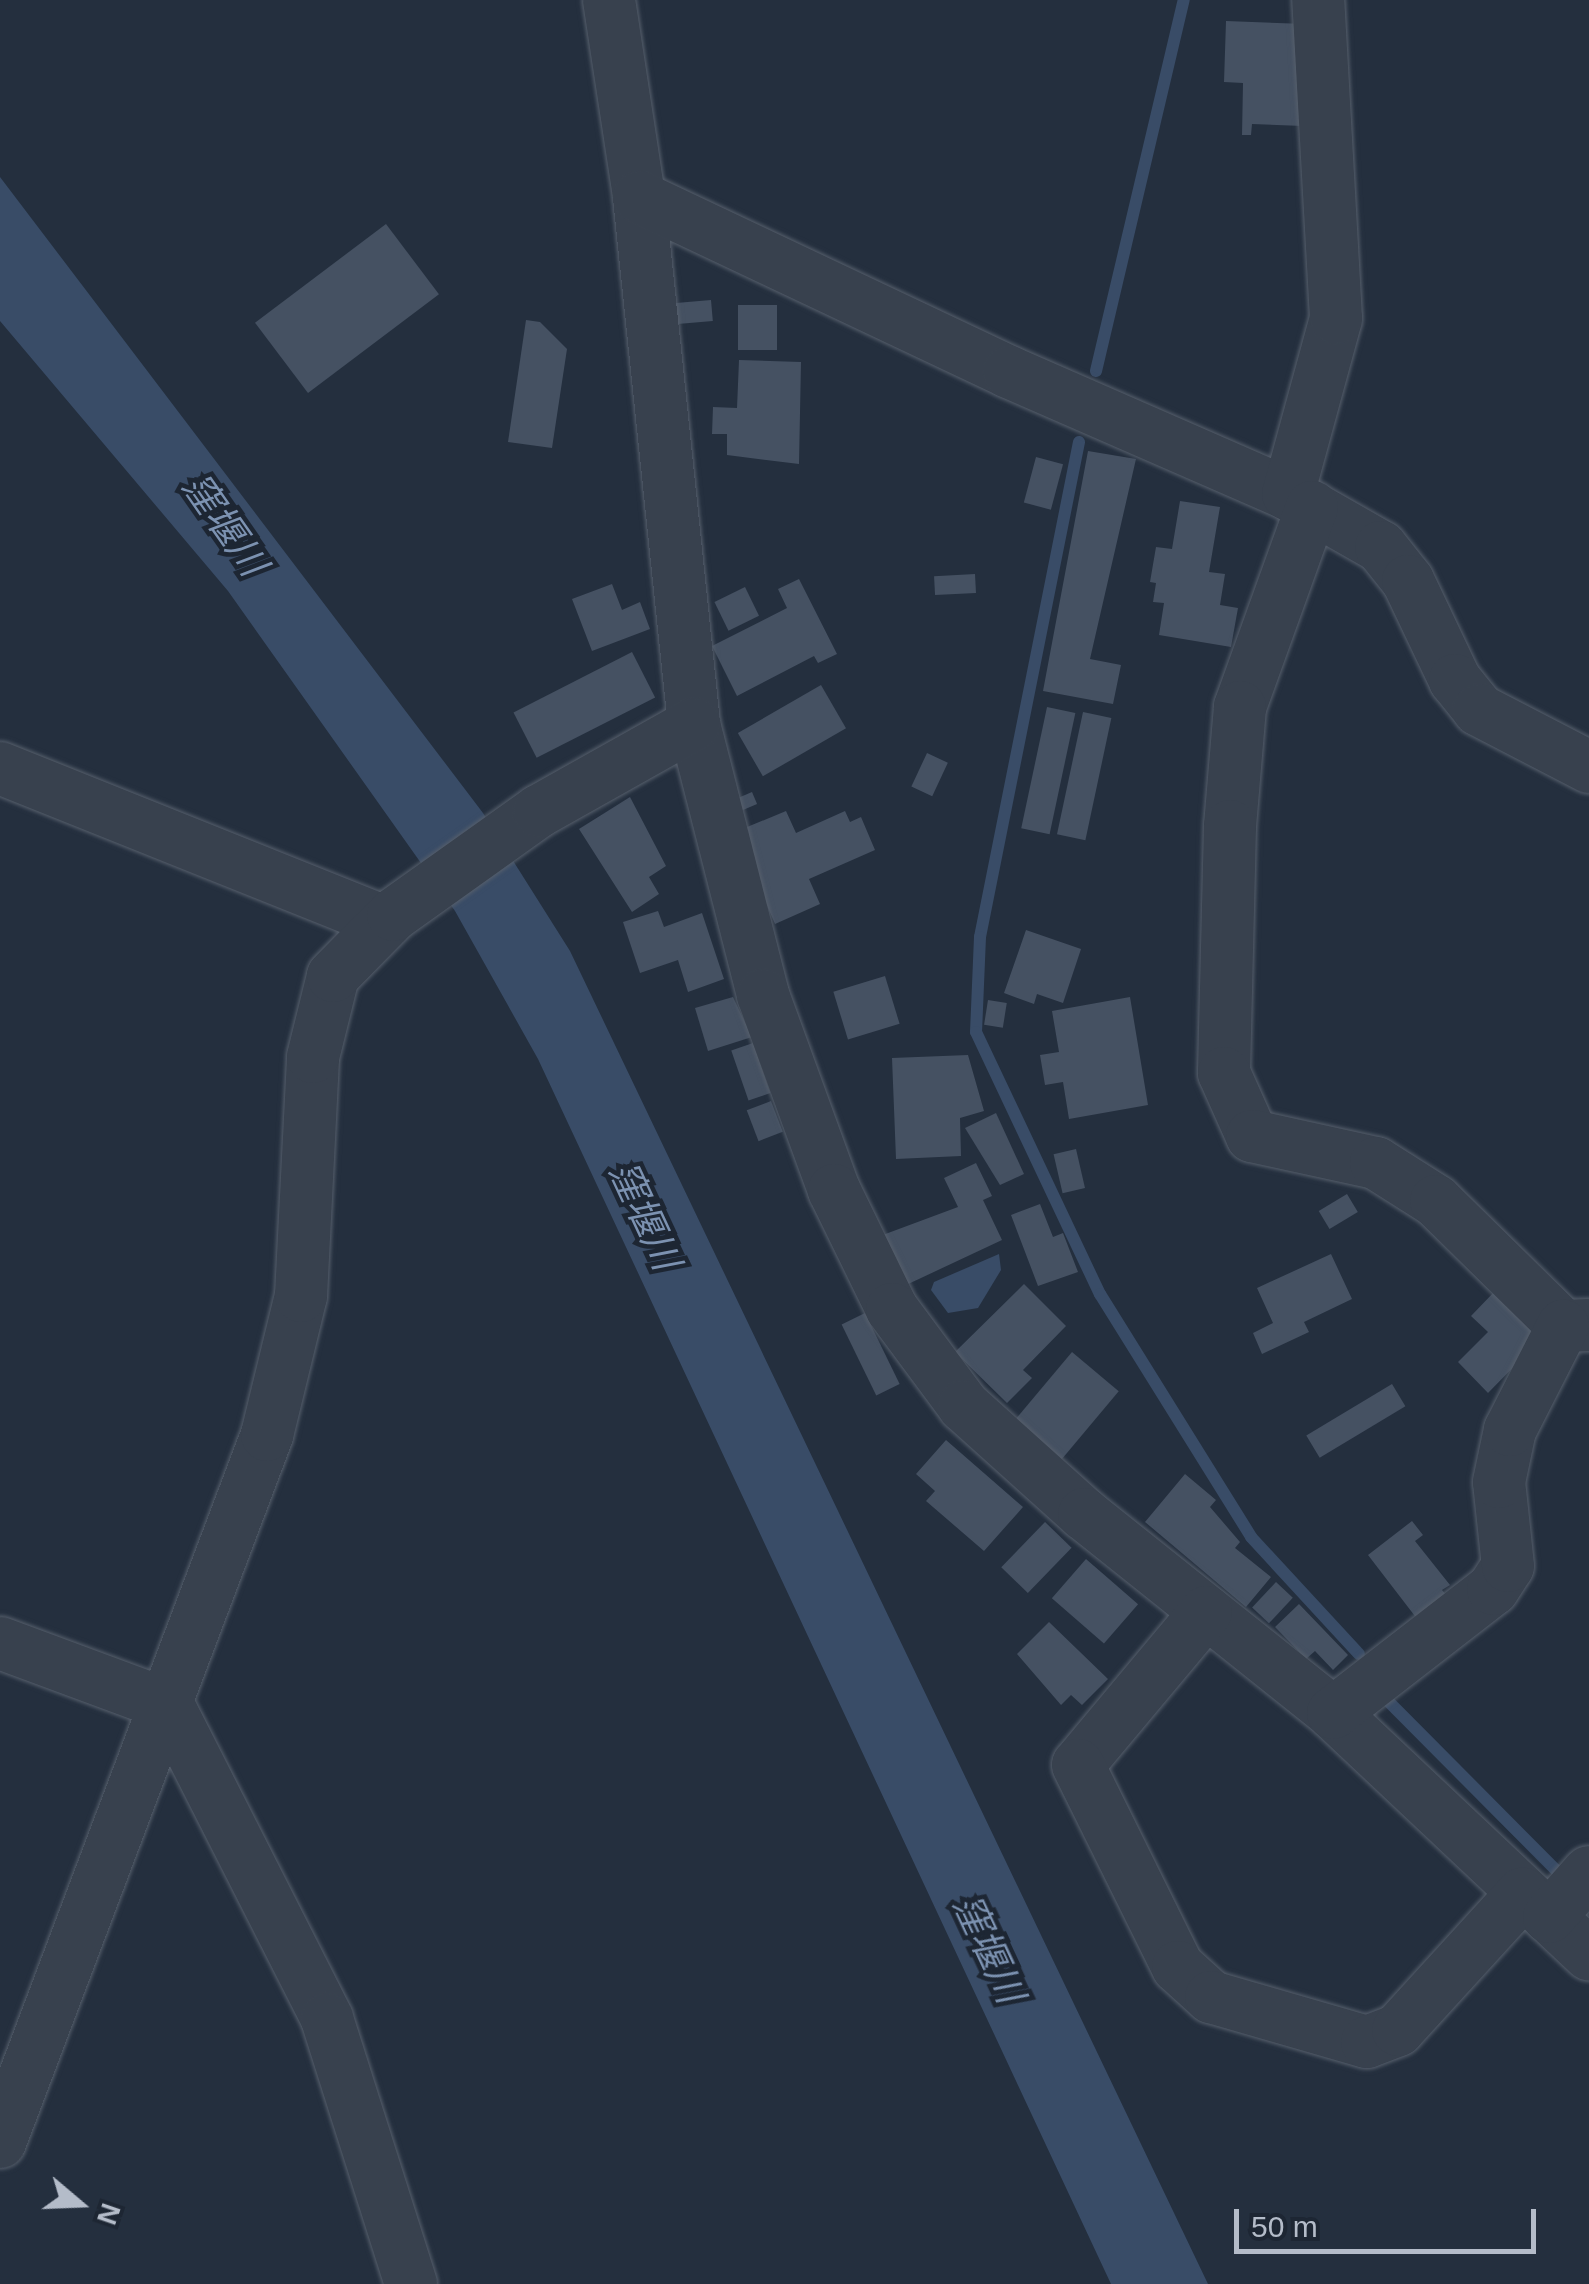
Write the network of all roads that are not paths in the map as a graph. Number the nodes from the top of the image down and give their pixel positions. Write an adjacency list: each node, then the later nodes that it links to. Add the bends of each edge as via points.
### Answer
1 (609, 0): 3 (street)
2 (1318, 0): 4 (street, via 1336,318)
3 (639, 198): 4 (street); 5 (street)
4 (1300, 500): 6 (street, via 1381,547 1408,581 1455,680 1479,710); 9 (street, via 1240,706 1224,1073 1252,1136 1376,1163 1436,1201)
5 (694, 724): 8 (street, via 539,812); 10 (street, via 763,995 834,1190 892,1309 964,1406)
6 (1589, 767)
7 (0, 768): 8 (street)
8 (389, 918): 12 (street, via 333,976 313,1057 301,1296 267,1435)
9 (1576, 1325): 13 (street, via 1510,1430 1499,1482 1508,1566 1492,1589)
10 (1206, 1612): 13 (street); 14 (street, via 1078,1765 1178,1966 1211,1997 1367,2042 1398,2030)
11 (0, 1644): 12 (street)
12 (168, 1706): 16 (street); 17 (street, via 328,2019)
13 (1332, 1713): 14 (street)
14 (1554, 1898): 15 (street)
15 (1589, 1954)
16 (0, 2142)
17 (411, 2284)

